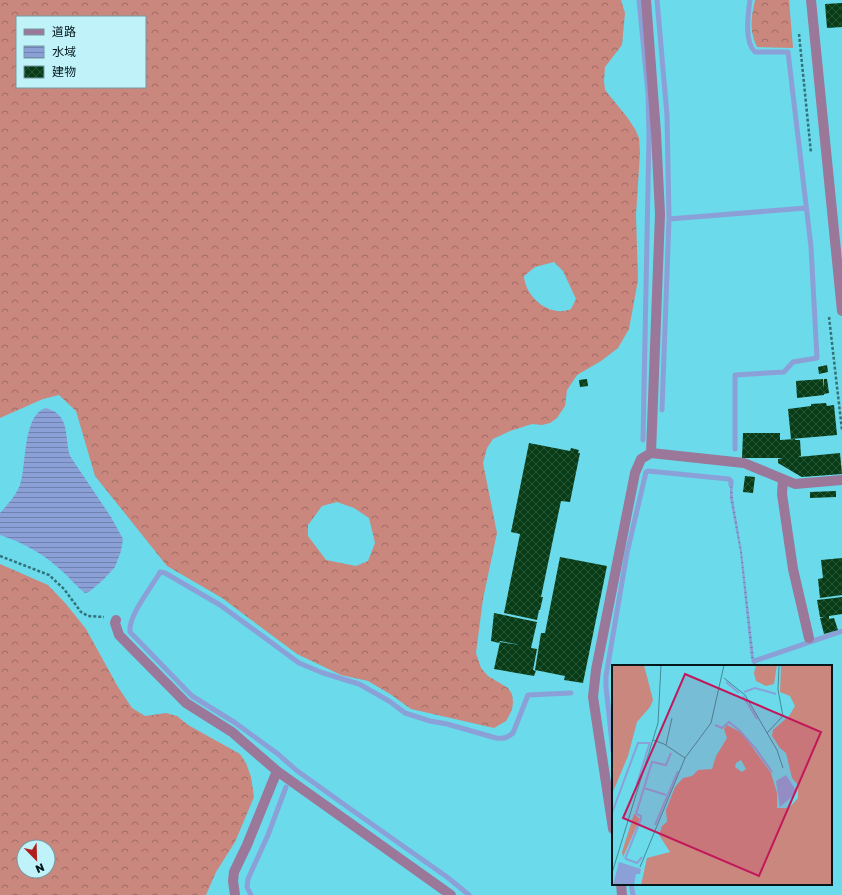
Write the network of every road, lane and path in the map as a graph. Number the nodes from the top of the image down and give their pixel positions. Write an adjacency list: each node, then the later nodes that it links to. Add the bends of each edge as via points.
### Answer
1 (646, 0): 4 (street, via 660,214)
2 (811, 0): 3 (street)
3 (842, 311)
4 (651, 453): 5 (street, via 744,463); 11 (street, via 641,459 636,473 596,670 593,697)
5 (783, 479): 6 (street, via 795,484); 9 (street, via 782,494 792,561)
6 (842, 480)
7 (0, 556): 8 (path, via 49,575 81,612 88,616 101,616)
8 (116, 622): 10 (street, via 119,635 186,703 232,732)
9 (809, 638)
10 (277, 771): 13 (street, via 234,872); 14 (street)
11 (612, 822)
12 (621, 885): 15 (street)
13 (235, 895)
14 (451, 895)
15 (622, 895)

